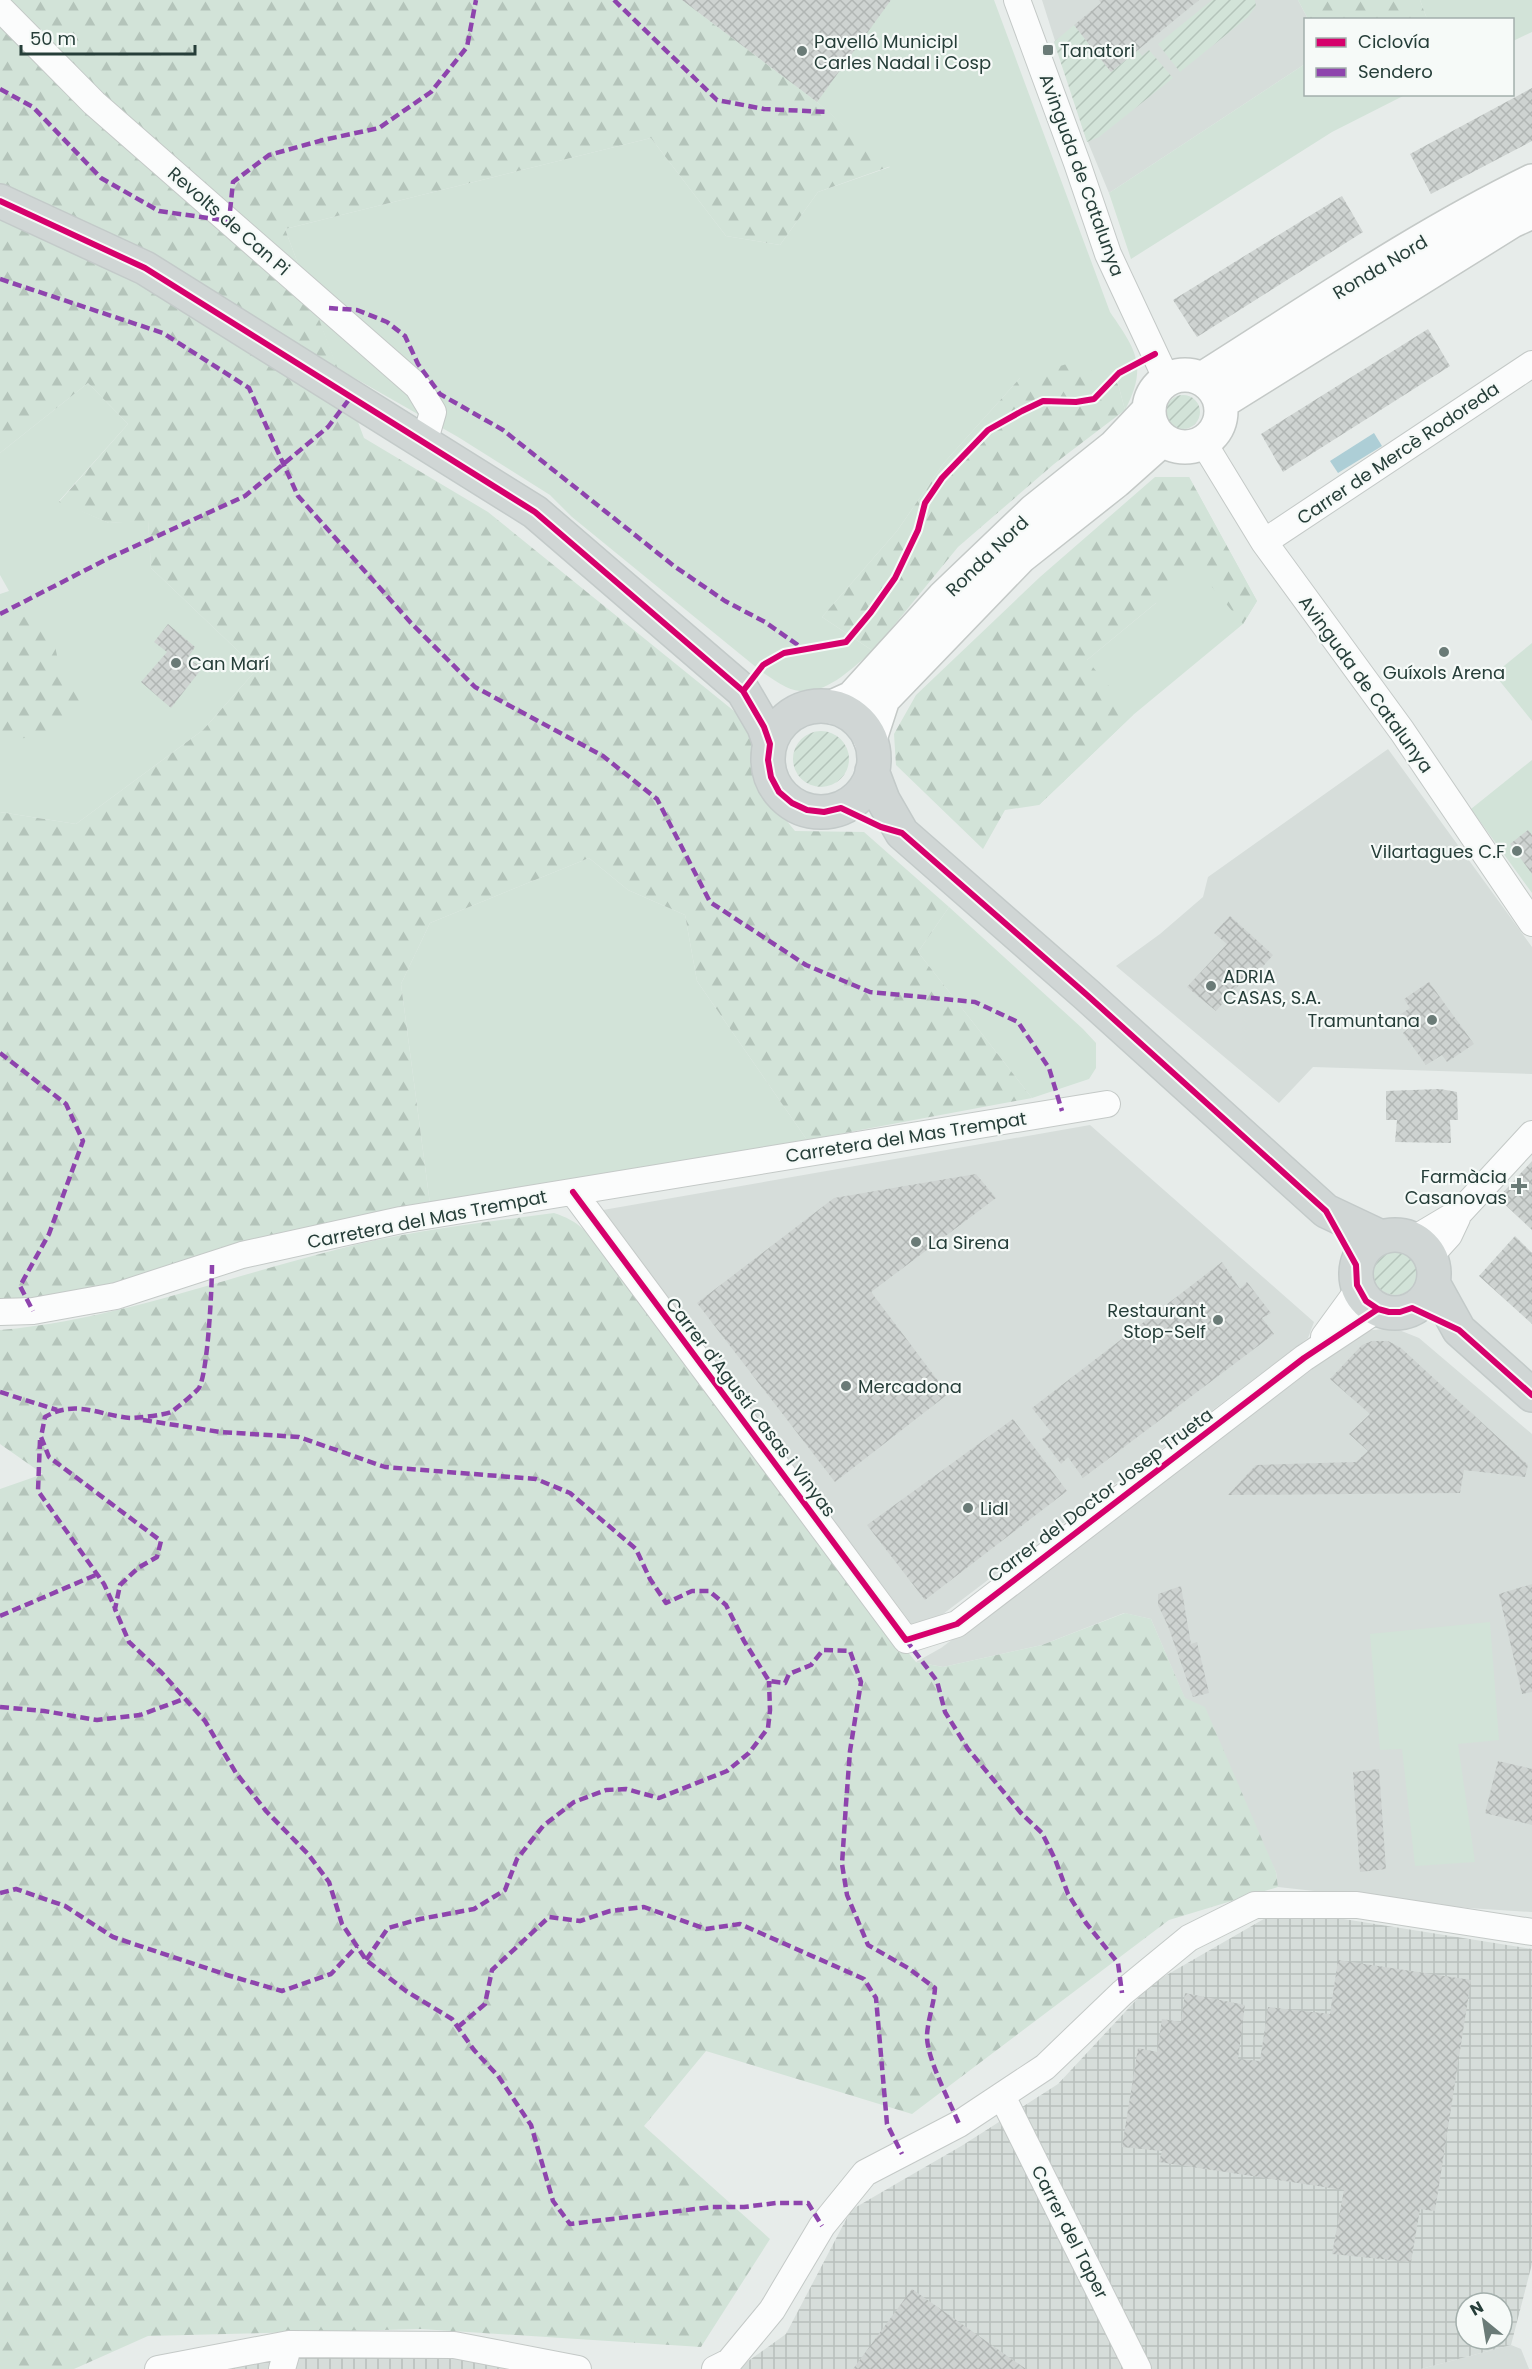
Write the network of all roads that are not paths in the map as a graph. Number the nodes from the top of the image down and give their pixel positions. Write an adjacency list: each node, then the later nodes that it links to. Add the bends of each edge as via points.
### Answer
1 (1017, 0): 7 (street, Avinguda de Catalunya, via 1108,254)
2 (0, 8): 12 (street, Revolts de Can Pi, via 94,103 418,387 433,412)
3 (1532, 181): 8 (street, Ronda Nord, via 1484,204 1356,280)
4 (0, 201): 12 (main road, via 144,268)
5 (1532, 212): 8 (street, Ronda Nord)
6 (1532, 364): 13 (street, Carrer de Mercè Rodoreda)
7 (1167, 380): 8 (street, via 1184,376); 9 (street, Ronda Nord, via 1151,399)
8 (1211, 391): 11 (street, via 1221,415 1212,435)
9 (1149, 410): 10 (street); 15 (street, Ronda Nord, via 1114,447 1034,511 943,598 852,698)
10 (1162, 440): 11 (street, via 1182,447); 16 (street, Ronda Nord, via 1011,566 883,699)
11 (1203, 442): 13 (street, Avinguda de Catalunya)
12 (424, 443): 14 (main road, via 535,512)
13 (1264, 542): 21 (street, Avinguda de Catalunya, via 1402,731)
14 (743, 691): 15 (main road); 17 (main road)
15 (817, 708): 16 (main road, via 848,713); 17 (main road, via 788,717)
16 (870, 739): 18 (main road)
17 (770, 744): 19 (main road, via 771,777 792,803 824,812)
18 (873, 771): 19 (main road, via 866,787); 20 (main road, via 883,800)
19 (840, 808): 20 (main road)
20 (902, 833): 25 (main road)
21 (1532, 923)
22 (1107, 1104): 24 (street, Carretera del Mas Trempat)
23 (1532, 1134): 27 (street, via 1461,1211 1449,1235)
24 (573, 1192): 30 (street, Carretera del Mas Trempat, via 401,1220 242,1255 116,1296 33,1311); 33 (street, Carrer d'Agustí Casas i Vinyas)
25 (1326, 1211): 26 (main road); 28 (main road)
26 (1381, 1237): 27 (main road, via 1396,1234); 28 (main road, via 1365,1248)
27 (1425, 1259): 29 (main road, via 1426,1298); 31 (main road)
28 (1364, 1287): 29 (main road, via 1394,1312); 33 (street, Carrer del Doctor Josep Trueta, via 1304,1359 957,1624)
29 (1412, 1308): 31 (main road)
30 (0, 1312)
31 (1459, 1329): 32 (main road)
32 (1532, 1395)
33 (906, 1640)
34 (1532, 1932): 35 (street, via 1357,1905 1255,1905 1189,1938 1122,1993 1045,2067)
35 (1002, 2096): 40 (street, via 959,2124 865,2173 822,2226 772,2310 729,2362); 41 (street, Carrer del Taper)
36 (289, 2344): 37 (street); 38 (street); 39 (street, via 454,2345)
37 (158, 2369)
38 (282, 2369)
39 (578, 2369)
40 (715, 2369)
41 (1138, 2369)

